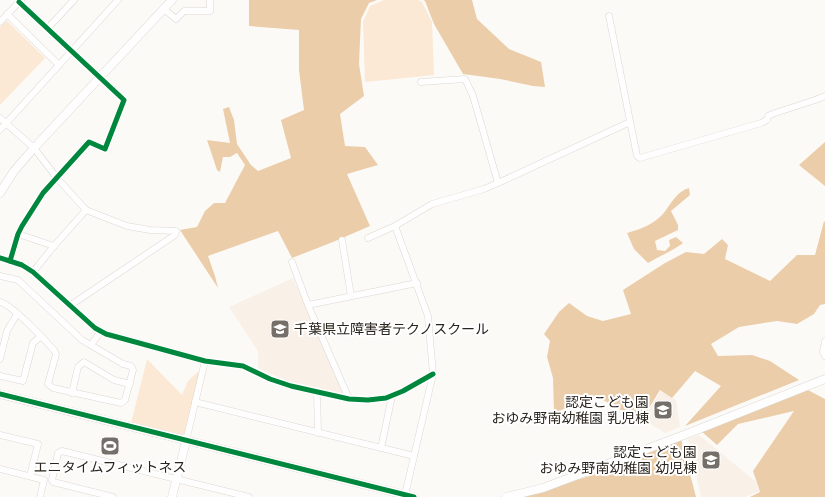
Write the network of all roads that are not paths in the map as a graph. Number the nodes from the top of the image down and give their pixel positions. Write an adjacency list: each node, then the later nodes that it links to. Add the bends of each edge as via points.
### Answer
1 (74, 0): 9 (street)
2 (118, 0): 10 (street)
3 (172, 0): 6 (street)
4 (210, 0): 6 (street, via 210,11 184,11 176,19)
5 (20, 1): 8 (street); 9 (street)
6 (164, 9): 12 (street)
7 (609, 16): 16 (street)
8 (2, 18): 11 (street)
9 (48, 28): 10 (street)
10 (72, 51): 11 (street); 12 (street)
11 (59, 65): 17 (street)
12 (100, 78): 19 (street); 20 (street, via 124,100 106,149 90,142)
13 (421, 82): 21 (street, via 464,79 473,96)
14 (825, 96): 16 (street, via 774,113 761,123 640,158 637,156)
15 (0, 118): 17 (street)
16 (630, 122): 21 (street)
17 (6, 124): 18 (street); 19 (street)
18 (0, 130)
19 (34, 148): 20 (street); 22 (street, via 14,171)
20 (57, 178): 23 (street); 25 (street, via 43,193)
21 (498, 184): 24 (street, via 432,204)
22 (0, 193)
23 (86, 210): 28 (street); 37 (street, via 127,226 176,231 175,235)
24 (395, 226): 26 (street); 34 (street)
25 (18, 234): 28 (street); 30 (street)
26 (368, 238)
27 (342, 240): 35 (street)
28 (54, 246): 32 (street)
29 (0, 258): 30 (street)
30 (10, 261): 32 (street)
31 (292, 262): 38 (street)
32 (33, 272): 37 (street)
33 (0, 276): 45 (street, via 18,280 82,340)
34 (417, 283): 35 (street); 49 (street, via 428,316)
35 (351, 296): 38 (street)
36 (0, 302): 39 (street)
37 (71, 305): 42 (street)
38 (308, 305): 57 (street)
39 (16, 314): 41 (street); 43 (street)
40 (0, 329): 41 (street)
41 (7, 331): 47 (street)
42 (101, 331): 45 (street); 48 (street)
43 (41, 336): 50 (street, via 32,343 23,381); 54 (street, via 56,354 48,384)
44 (825, 340): 46 (street)
45 (91, 345): 52 (street, via 131,366 133,370)
46 (825, 356)
47 (0, 359)
48 (205, 361): 53 (street, via 242,366 270,379); 58 (street)
49 (433, 374): 56 (street); 63 (street)
50 (0, 376)
51 (825, 379): 73 (street, via 543,488)
52 (130, 384): 54 (street, via 125,400 121,403); 54 (street, via 114,380 84,362 78,367)
53 (317, 392): 57 (street); 59 (street)
54 (72, 393)
55 (0, 394): 61 (street)
56 (392, 396): 57 (street, via 377,400); 62 (street)
57 (349, 399)
58 (195, 402): 59 (street); 61 (street)
59 (318, 433): 62 (street)
60 (0, 435): 65 (street, via 38,444)
61 (186, 441): 66 (street); 67 (street)
62 (381, 448): 63 (street)
63 (414, 456): 67 (street)
64 (0, 469): 65 (street)
65 (30, 476): 68 (street, via 44,480)
66 (177, 479): 69 (street, via 62,451 58,453 52,480 54,482); 70 (street); 71 (street)
67 (405, 496): 72 (street)
68 (40, 497)
69 (113, 497)
70 (172, 497)
71 (248, 497)
72 (414, 497)
73 (506, 497)

